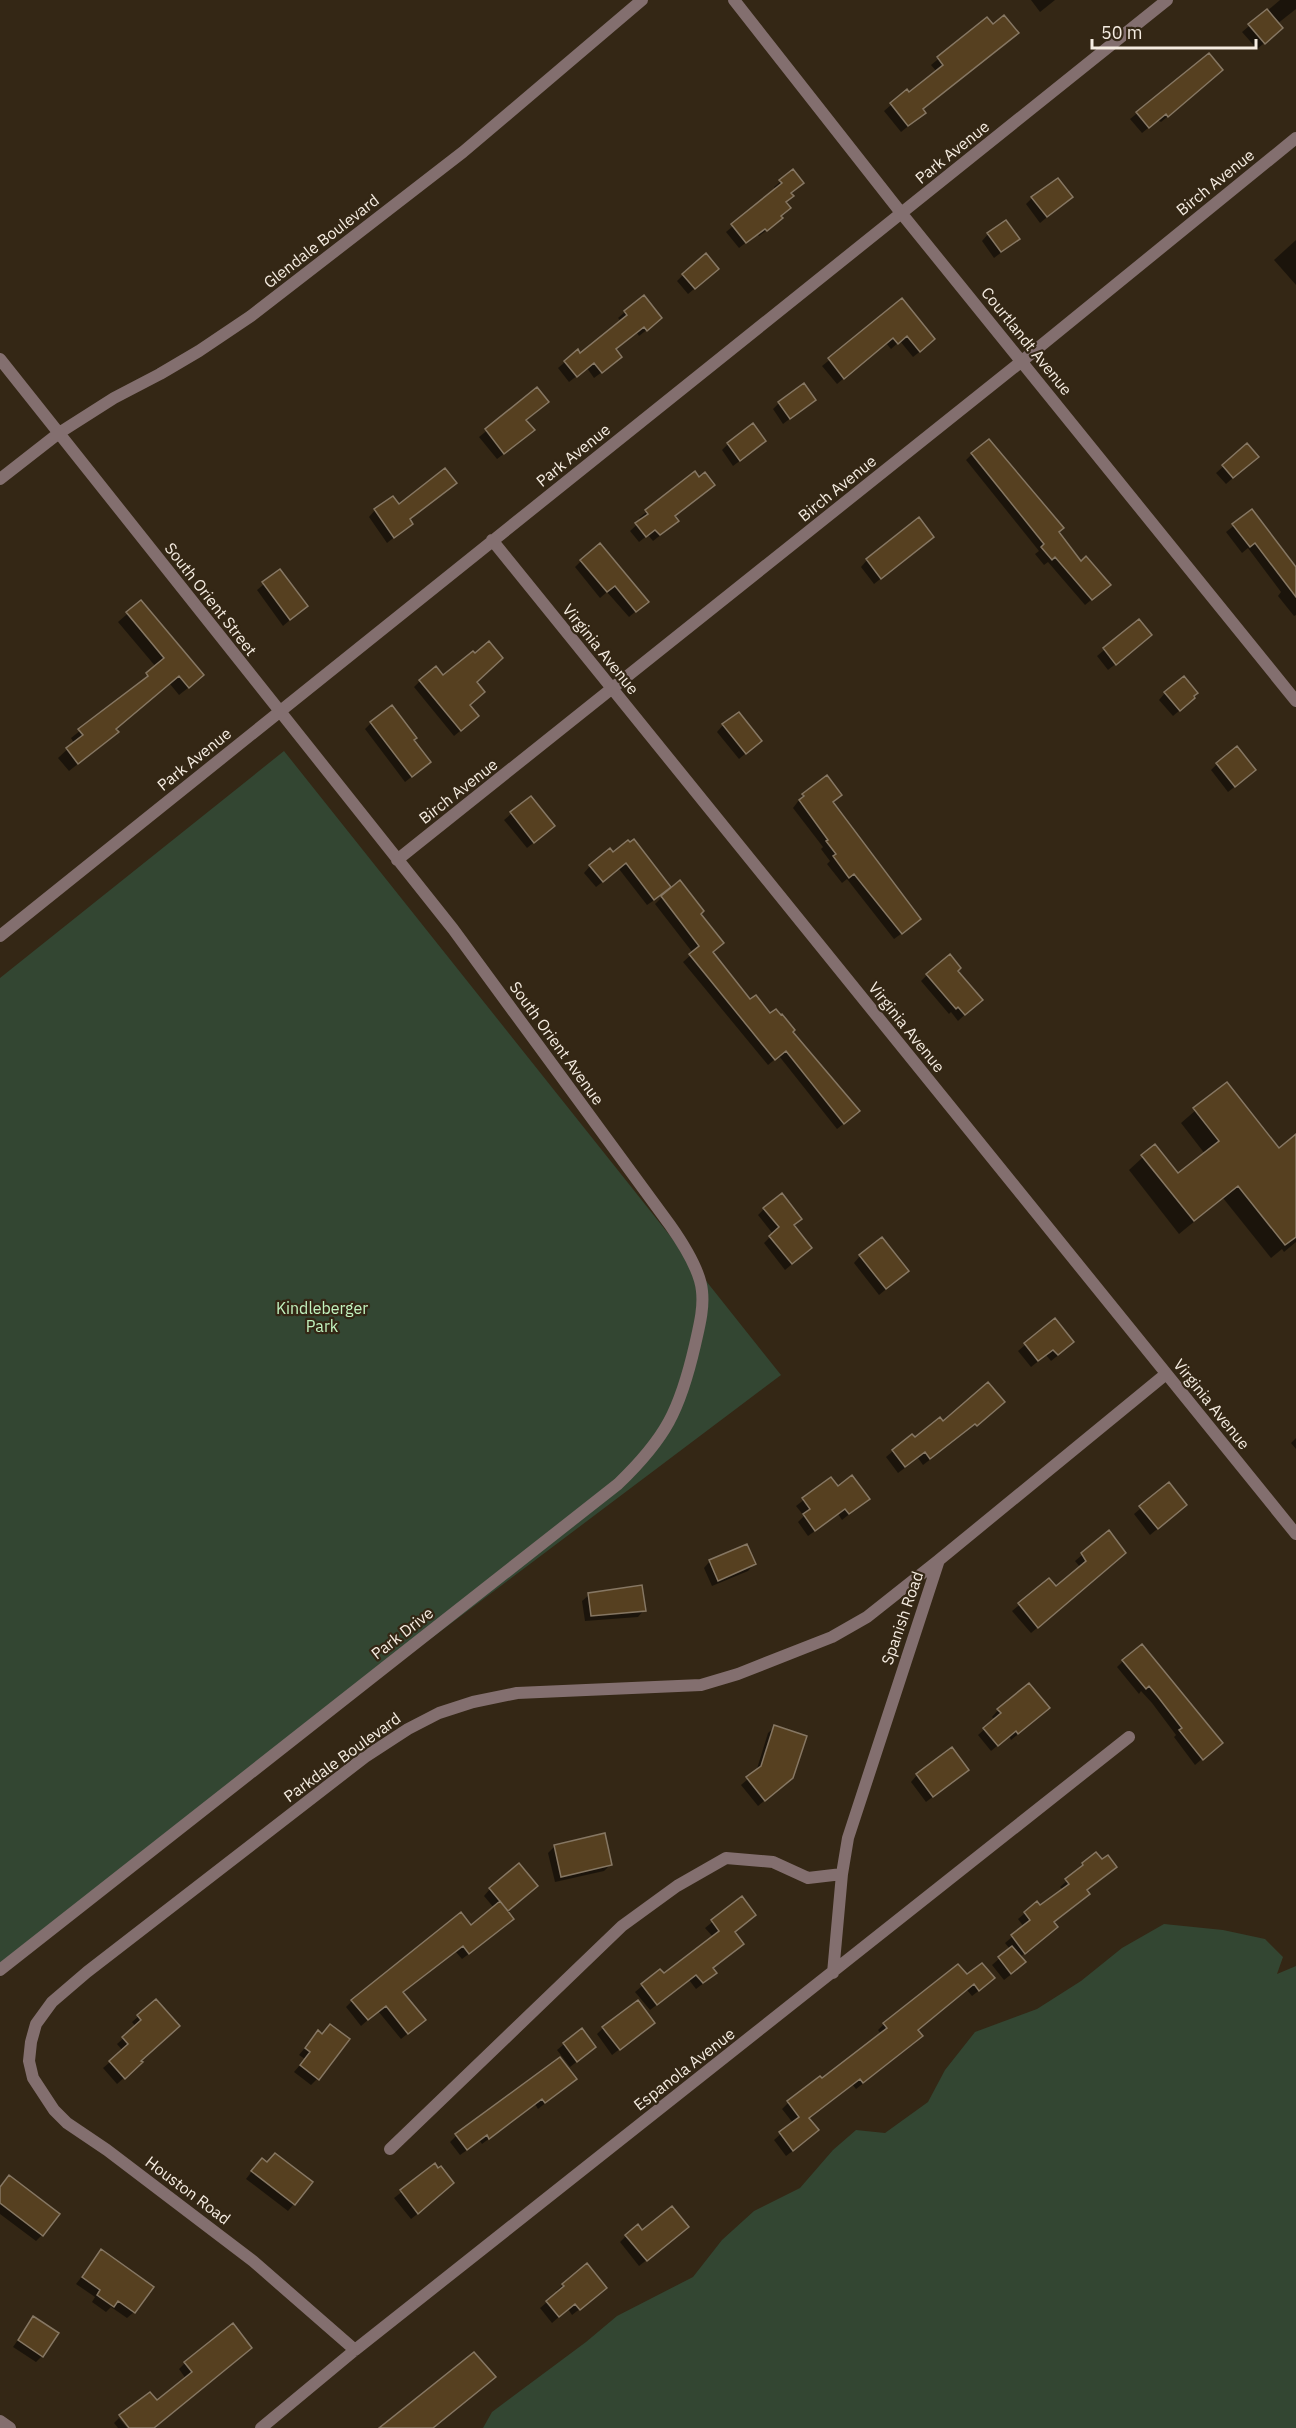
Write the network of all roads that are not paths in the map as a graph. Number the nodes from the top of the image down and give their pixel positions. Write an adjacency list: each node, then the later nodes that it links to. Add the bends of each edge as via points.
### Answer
1 (642, 0): 8 (street, Glendale Boulevard, via 464,153 251,316)
2 (734, 0): 5 (street, Courtlandt Avenue)
3 (1167, 0): 5 (street, Park Avenue)
4 (1296, 138): 7 (street, Birch Avenue)
5 (902, 214): 7 (street, Courtlandt Avenue); 10 (street, Park Avenue)
6 (0, 359): 8 (street, South Orient Street)
7 (1022, 361): 11 (street, Birch Avenue); 12 (street, Courtlandt Avenue)
8 (59, 433): 9 (street, Glendale Boulevard); 13 (street, South Orient Street)
9 (0, 479)
10 (492, 540): 11 (street, Virginia Avenue); 13 (street, Park Avenue)
11 (612, 689): 14 (street, Birch Avenue); 17 (street, Virginia Avenue)
12 (1296, 701)
13 (279, 712): 14 (street, South Orient Street); 15 (street, Park Avenue)
14 (397, 860): 16 (street, South Orient Avenue, via 460,939)
15 (0, 936)
16 (687, 1250): 22 (street, Park Drive, via 702,1289 702,1317 678,1405 646,1457 618,1484)
17 (1166, 1374): 18 (street, Virginia Avenue); 19 (street, Spanish Road)
18 (1296, 1534)
19 (939, 1560): 21 (street, Spanish Road, via 848,1838); 24 (street, Parkdale Boulevard, via 850,1627 738,1674 701,1685 517,1694 473,1702 408,1728 87,1972 52,2002 36,2024)
20 (1129, 1737): 23 (street, Espanola Avenue)
21 (842, 1874): 23 (street, Spanish Road); 25 (street, via 808,1878 773,1862 726,1858 677,1886 622,1926)
22 (0, 1970)
23 (832, 1973): 26 (street, Espanola Avenue)
24 (31, 2042): 26 (street, Houston Road, via 29,2061 33,2078 67,2123 253,2260)
25 (390, 2149)
26 (355, 2350): 29 (street, Espanola Avenue)
27 (0, 2421): 28 (street)
28 (10, 2428)
29 (261, 2428)

